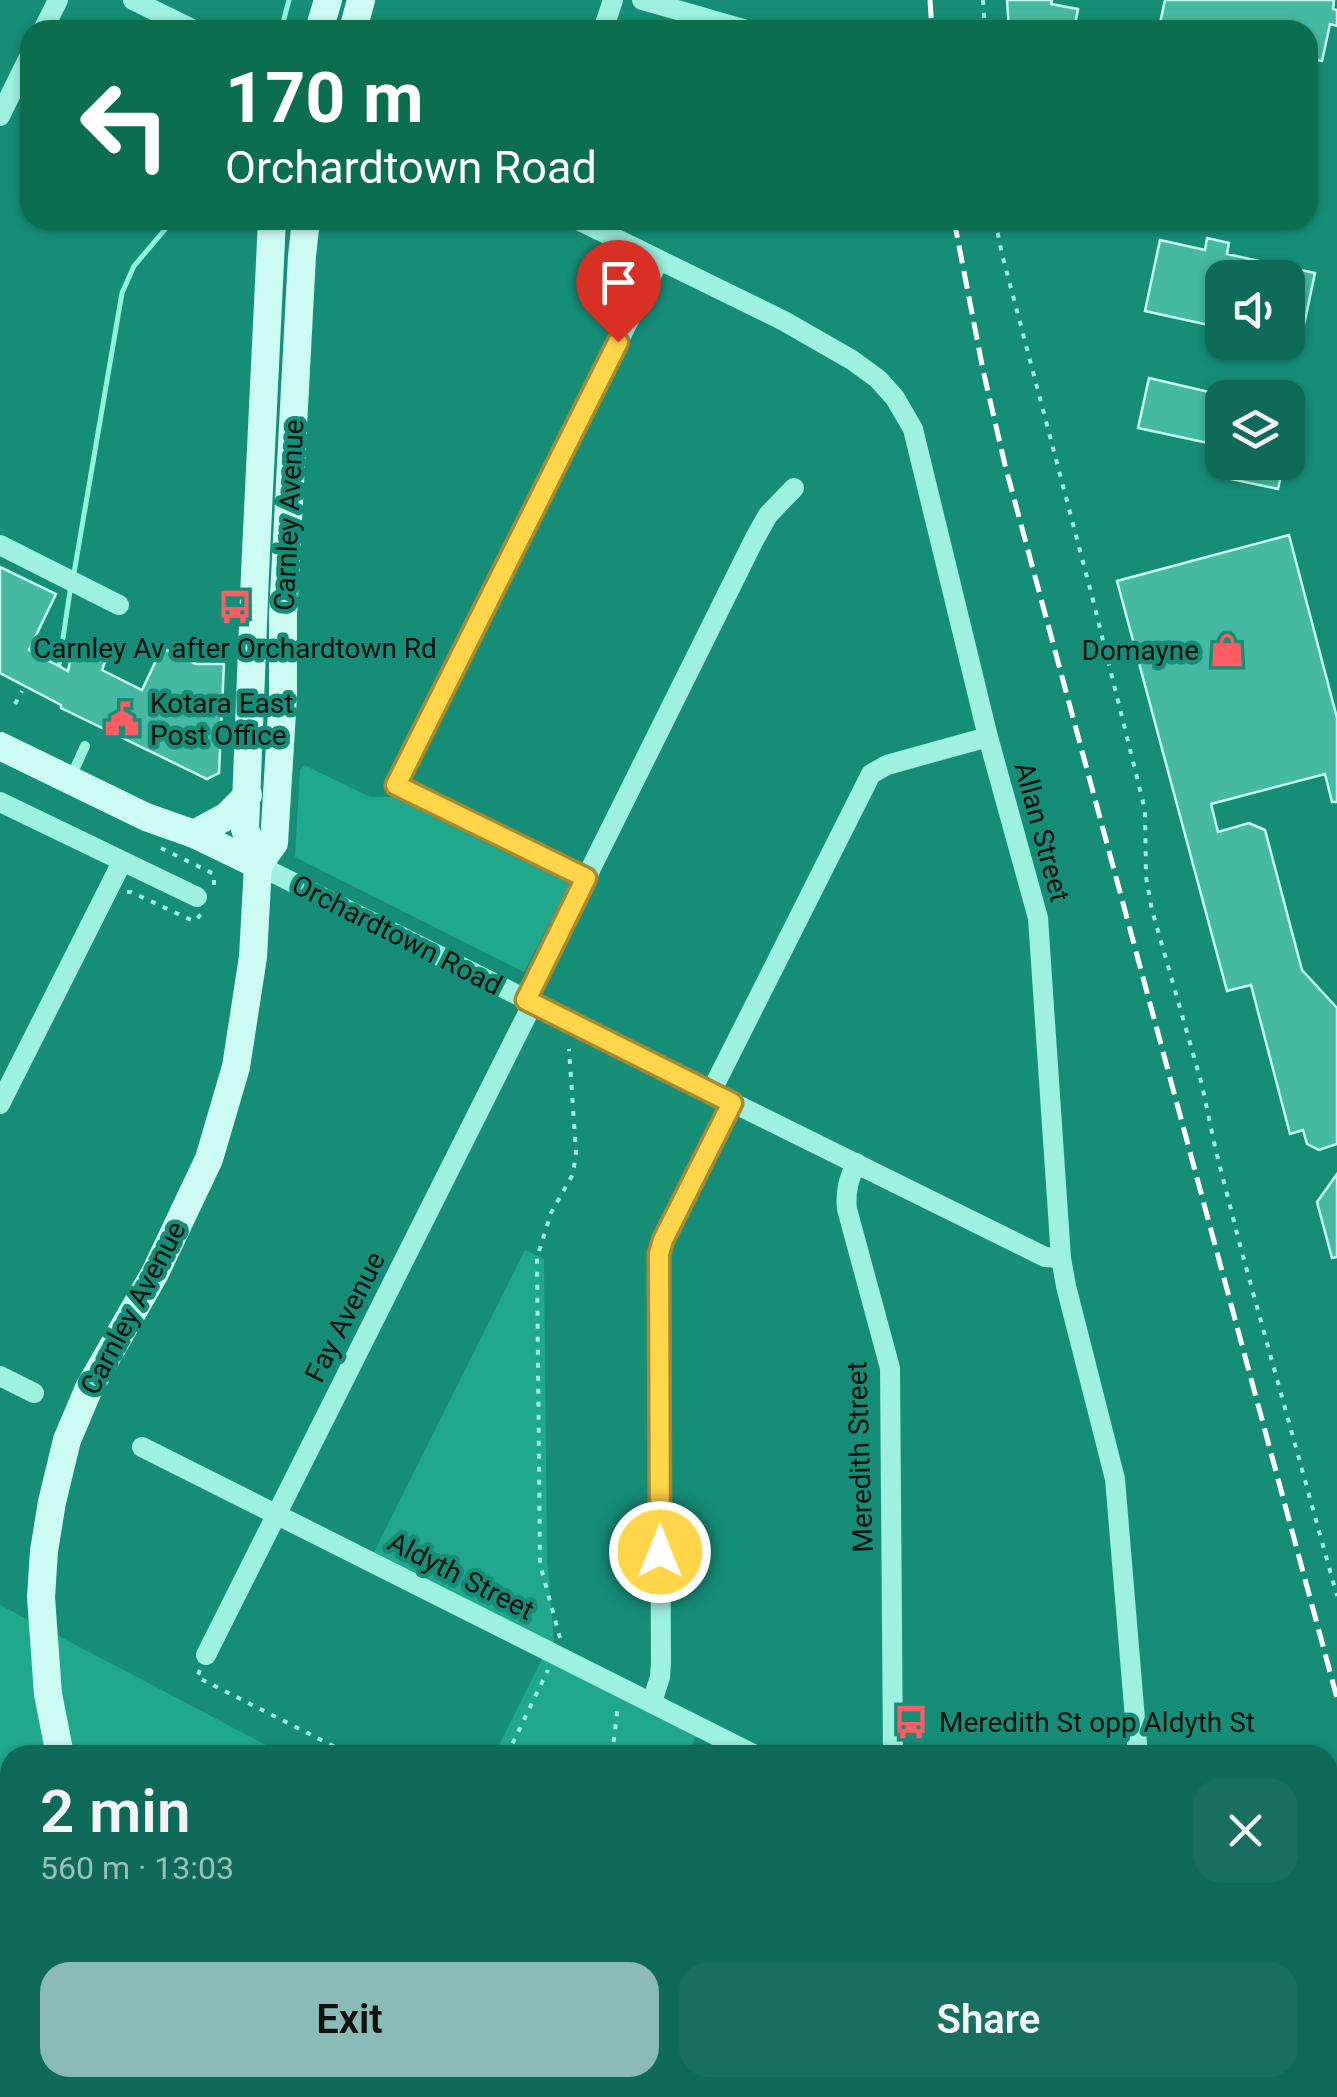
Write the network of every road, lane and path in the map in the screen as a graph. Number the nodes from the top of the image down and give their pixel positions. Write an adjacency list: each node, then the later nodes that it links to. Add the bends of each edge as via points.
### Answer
1 (133, 0): 3 (street)
2 (642, 0): 4 (street)
3 (174, 20)
4 (712, 20)
5 (20, 76): 6 (street)
6 (0, 116)
7 (272, 230): 21 (main road, Carnley Avenue)
8 (305, 230): 25 (main road, Carnley Avenue, via 274,842)
9 (598, 230): 11 (street, Allan Street)
10 (997, 230): 39 (path, via 1145,810 1152,910)
11 (659, 260): 17 (street, Allan Street, via 852,360 895,398 913,429); 26 (street, via 396,785)
12 (794, 488): 26 (street, Fay Avenue, via 755,538)
13 (0, 545): 14 (street)
14 (119, 605)
15 (22, 691): 16 (path)
16 (15, 704)
17 (988, 737): 30 (street, via 872,774); 34 (street, Allan Street, via 1038,918)
18 (0, 746): 20 (main road, Orchardtown Road)
19 (84, 746): 20 (lane)
20 (70, 780): 23 (main road, Orchardtown Road)
21 (248, 795): 23 (main road); 25 (main road, Carnley Avenue, via 245,830)
22 (0, 802): 24 (street)
23 (194, 834): 25 (main road, Orchardtown Road)
24 (122, 862): 27 (street); 32 (street)
25 (258, 865): 28 (street, Orchardtown Road); 44 (main road, Carnley Avenue, via 236,1067 209,1159 155,1273 88,1388 52,1502 42,1631)
26 (586, 878): 28 (street, Fay Avenue)
27 (197, 897)
28 (530, 1001): 30 (street, Orchardtown Road); 38 (street, Fay Avenue)
29 (569, 1048): 40 (path, via 573,1174 537,1258 540,1564 560,1637)
30 (710, 1092): 31 (street, Orchardtown Road)
31 (732, 1103): 33 (street, Orchardtown Road); 43 (street, via 659,1254 661,1664)
32 (0, 1104)
33 (856, 1164): 34 (street, Orchardtown Road, via 1045,1257); 49 (street, Meredith Street, via 847,1209 890,1368)
34 (1060, 1258): 50 (street, Allan Street, via 1116,1479)
35 (0, 1376): 36 (street)
36 (34, 1393)
37 (142, 1447): 38 (street, Aldyth Street)
38 (277, 1514): 40 (street, Aldyth Street); 41 (street, Fay Avenue)
39 (1337, 1596)
40 (555, 1654): 42 (street, Aldyth Street); 46 (path)
41 (206, 1655): 45 (path, via 198,1677)
42 (620, 1686): 43 (street, Aldyth Street); 47 (path)
43 (652, 1702): 48 (street, Aldyth Street)
44 (58, 1745)
45 (331, 1745)
46 (512, 1745)
47 (613, 1745)
48 (736, 1745)
49 (893, 1745)
50 (1137, 1745)

